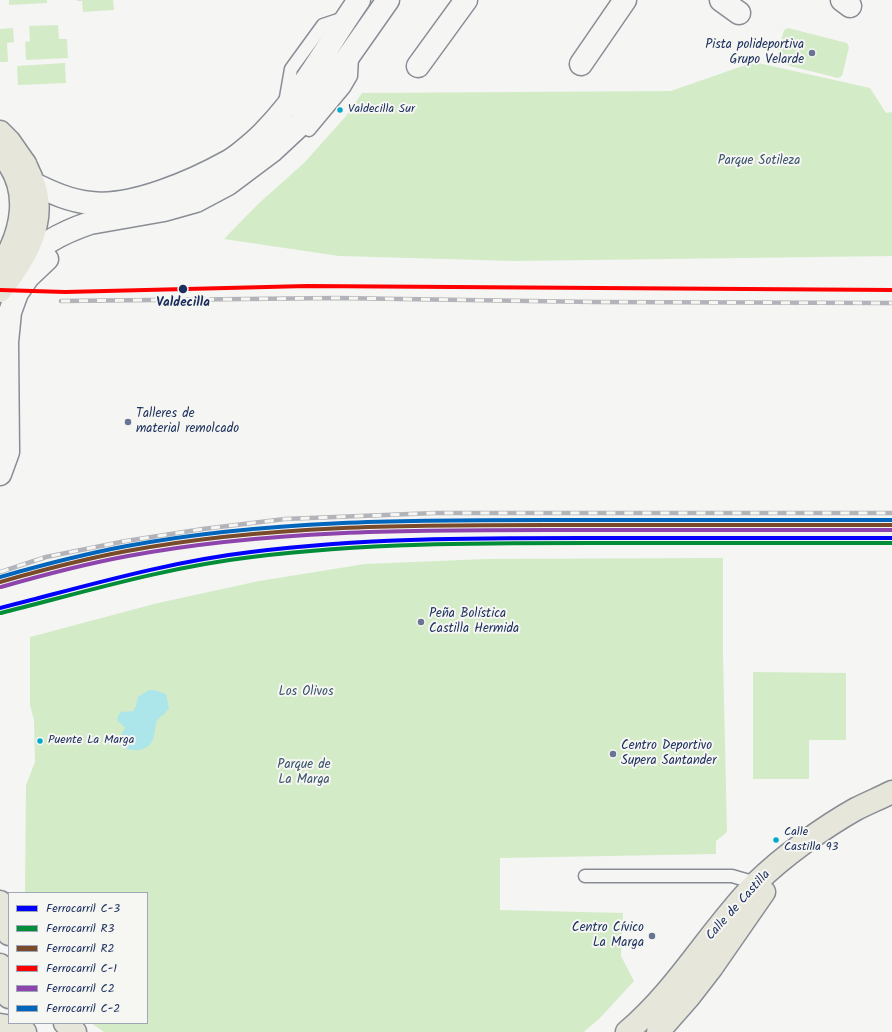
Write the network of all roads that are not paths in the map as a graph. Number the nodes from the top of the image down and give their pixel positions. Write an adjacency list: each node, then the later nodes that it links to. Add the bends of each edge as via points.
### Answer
1 (388, 0): 11 (main road, via 301,124 272,151 228,184 196,201 164,210 80,226 41,246 29,255)
2 (466, 0): 8 (main road)
3 (625, 0): 7 (main road)
4 (721, 0): 6 (main road)
5 (354, 8): 10 (main road, via 295,94 265,131 230,160 194,178 133,200 91,203 62,196)
6 (739, 13)
7 (580, 64)
8 (418, 66)
9 (2, 141): 10 (main road, via 9,165)
10 (18, 172): 11 (main road, via 20,220 13,244)
11 (12, 275): 12 (main road); 13 (main road, via 28,277 17,293 9,318 8,452)
12 (0, 309)
13 (0, 474)
14 (892, 792): 15 (main road, Calle de Castilla, via 856,809)
15 (798, 848): 17 (main road, Calle de Castilla); 25 (main road, via 770,883 712,967)
16 (585, 876): 17 (lane, via 732,876)
17 (756, 883): 23 (main road, Calle de Castilla, via 682,975)
18 (0, 902): 19 (main road)
19 (8, 930)
20 (0, 965): 21 (main road)
21 (8, 993)
22 (66, 1024): 24 (main road)
23 (627, 1031)
24 (75, 1032)
25 (658, 1032)

